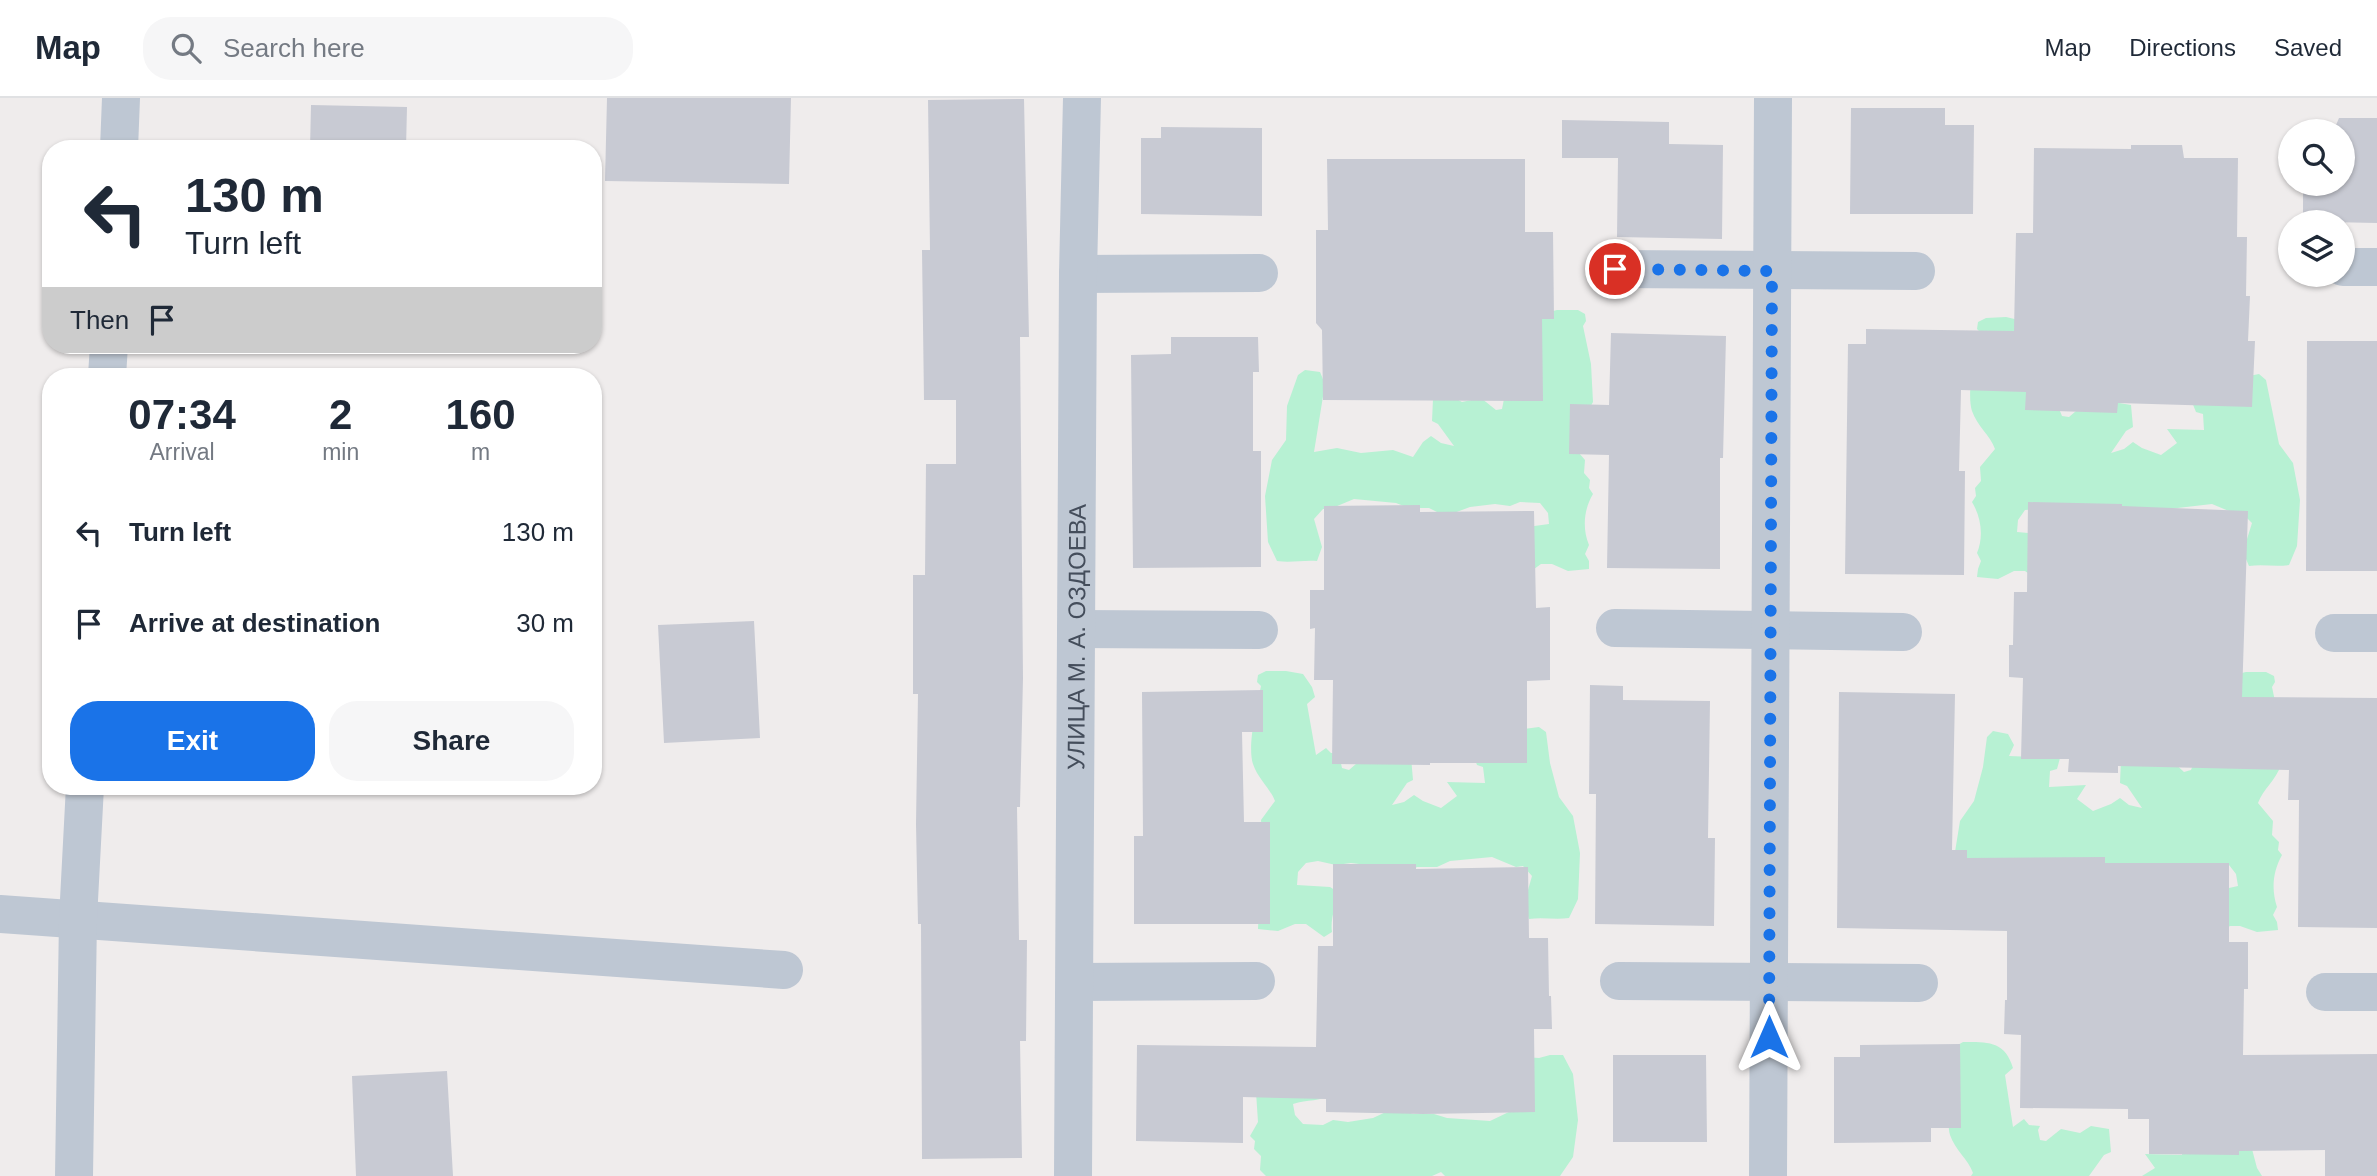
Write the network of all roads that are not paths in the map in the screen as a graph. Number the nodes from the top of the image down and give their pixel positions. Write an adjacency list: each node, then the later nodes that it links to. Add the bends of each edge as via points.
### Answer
1 (121, 98): 4 (street)
2 (1082, 98): 11 (street, УЛИЦА М. А. ОЗДОЕВА)
3 (1773, 98): 8 (street)
4 (119, 140)
5 (2355, 268): 6 (street)
6 (2377, 268)
7 (1615, 269): 8 (street)
8 (1772, 271): 9 (street); 14 (street)
9 (1916, 271)
10 (1259, 273): 11 (street)
11 (1078, 274): 13 (street, УЛИЦА М. А. ОЗДОЕВА)
12 (1615, 628): 14 (street)
13 (1076, 629): 15 (street); 25 (street, УЛИЦА М. А. ОЗДОЕВА)
14 (1770, 630): 16 (street); 26 (street)
15 (1259, 631)
16 (1903, 632)
17 (2334, 633): 18 (street)
18 (2377, 633)
19 (85, 795): 21 (street)
20 (0, 914): 21 (street)
21 (78, 919): 22 (street); 30 (street)
22 (784, 970)
23 (1256, 981): 25 (street)
24 (1619, 981): 26 (street)
25 (1074, 982): 31 (street, УЛИЦА М. А. ОЗДОЕВА)
26 (1769, 982): 27 (street); 32 (street)
27 (1919, 983)
28 (2325, 992): 29 (street)
29 (2377, 992)
30 (74, 1176)
31 (1073, 1176)
32 (1768, 1176)

